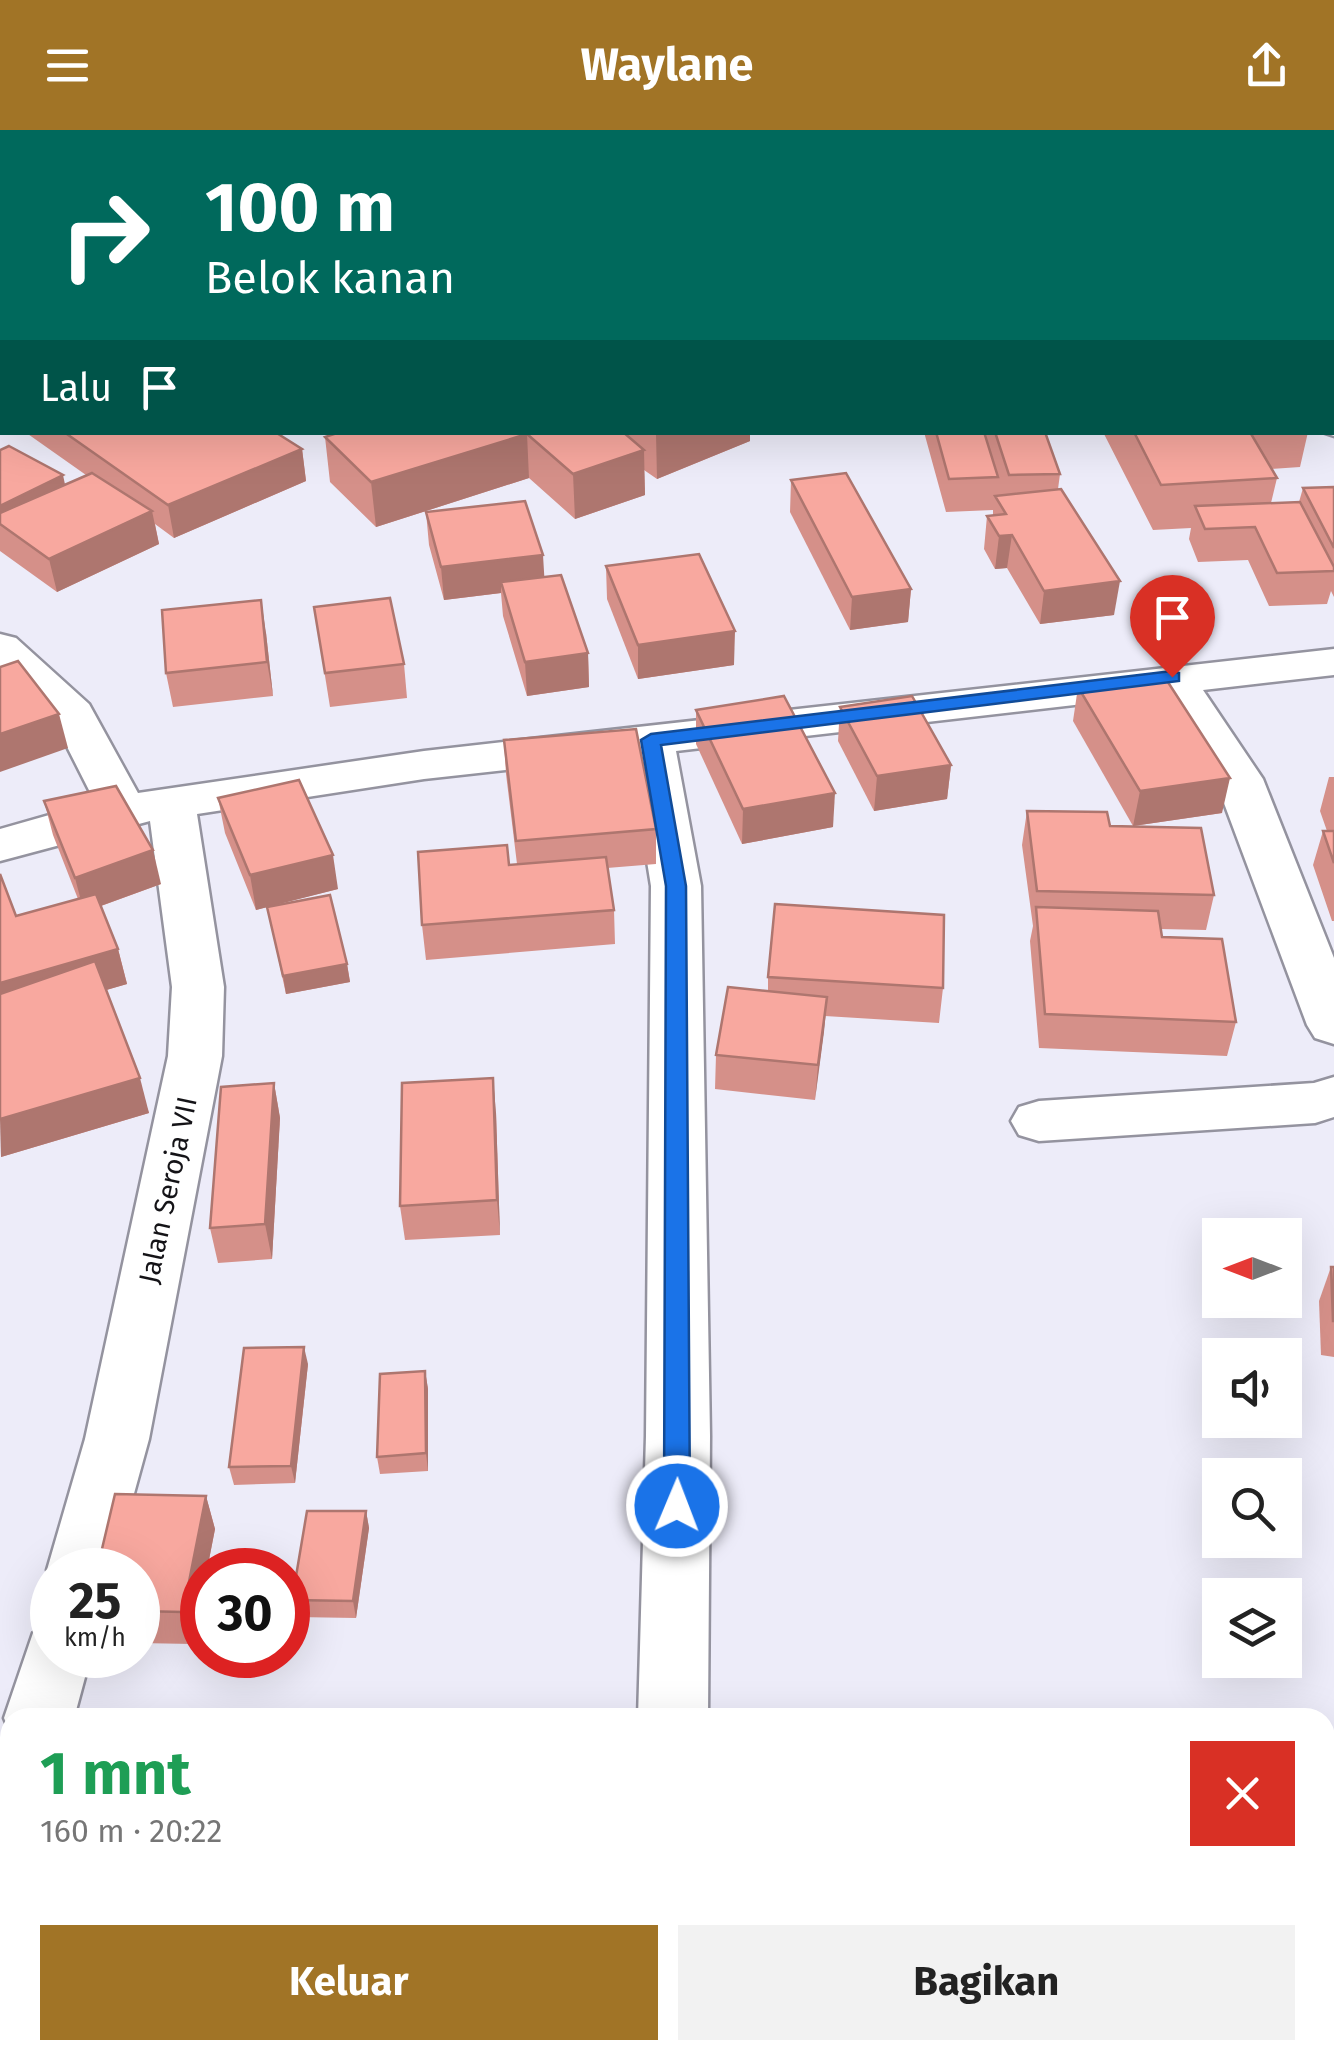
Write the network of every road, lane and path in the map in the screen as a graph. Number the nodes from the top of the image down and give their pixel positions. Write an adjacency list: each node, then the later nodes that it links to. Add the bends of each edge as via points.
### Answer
1 (0, 647): 5 (street, Jalan Seroja VII, via 74,714)
2 (1334, 662): 3 (street)
3 (1172, 677): 4 (street); 7 (street, via 1240,779)
4 (651, 740): 5 (street, via 424,765); 13 (street, via 676,886)
5 (147, 807): 6 (street); 10 (street, Jalan Seroja VII, via 198,987 195,1056 117,1439)
6 (0, 845)
7 (1334, 1025)
8 (1334, 1097): 9 (street)
9 (1039, 1121)
10 (86, 1548)
11 (50, 1678): 12 (street)
12 (42, 1708)
13 (673, 1708)

